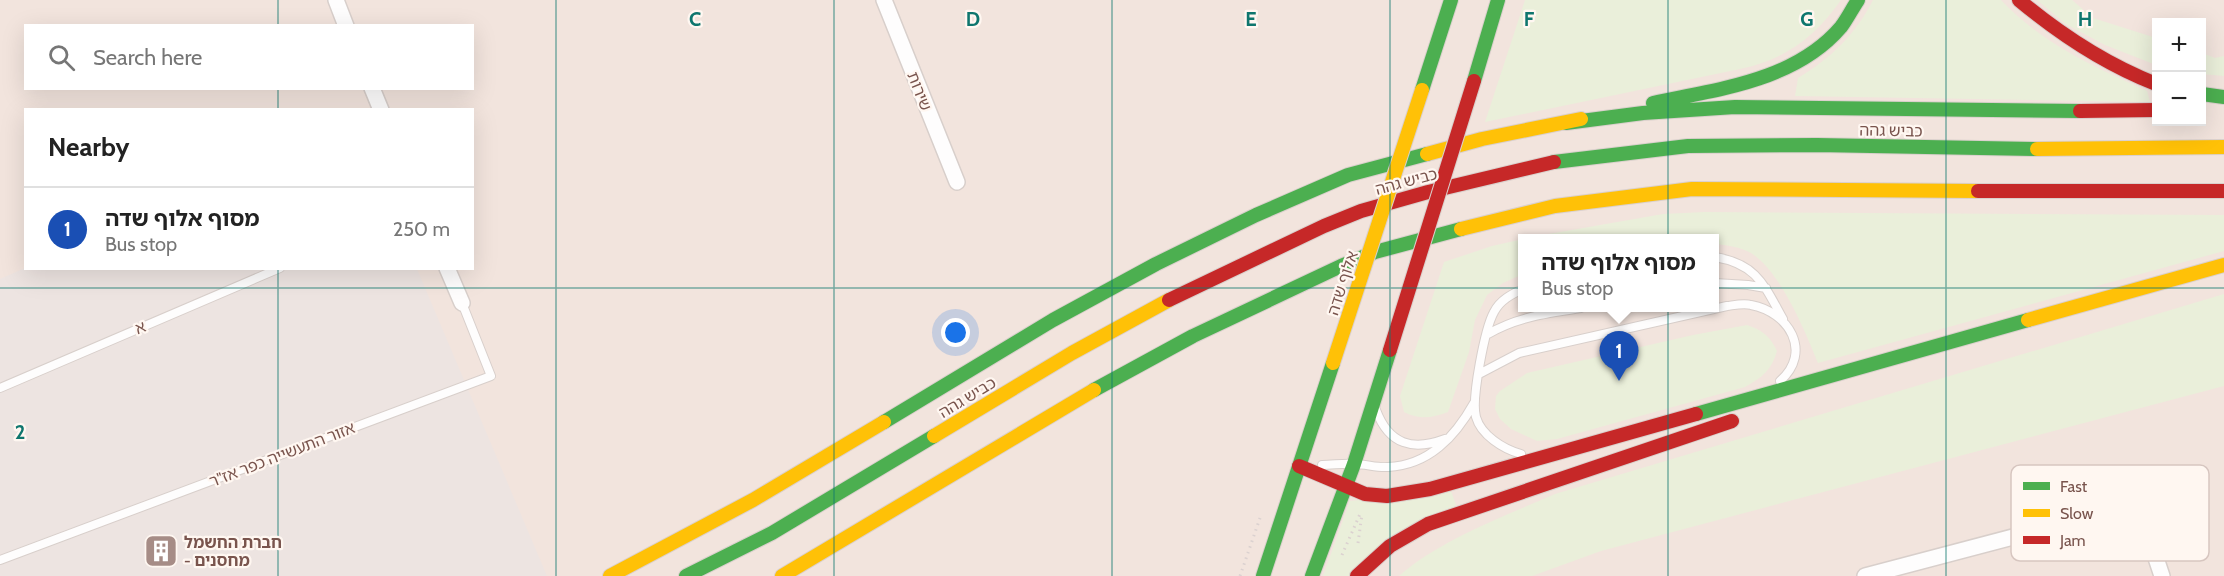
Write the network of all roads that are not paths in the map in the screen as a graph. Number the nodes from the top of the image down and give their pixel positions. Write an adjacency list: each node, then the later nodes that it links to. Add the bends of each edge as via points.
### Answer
1 (336, 0): 7 (street)
2 (884, 0): 16 (street, שירות)
3 (1451, 0): 42 (main road, אלוף שדה, bridge)
4 (1498, 0): 35 (main road, bridge)
5 (1858, 0): 14 (main road, via 1818,50 1776,74)
6 (2019, 0): 8 (main road, via 2078,45 2114,67)
7 (345, 24)
8 (2152, 82)
9 (373, 90): 12 (street)
10 (2206, 95): 11 (main road)
11 (2224, 97)
12 (380, 108)
13 (2152, 110): 14 (main road, via 1735,106)
14 (1566, 123): 48 (main road, via 1482,139 1348,175 1256,215 1053,320 753,500)
15 (2224, 147): 49 (main road, כביש גהה, via 1688,146 1547,163 1428,192 1324,226 1173,298 1072,353 772,533)
16 (957, 182)
17 (2224, 191): 50 (main road, via 1692,189 1555,206 1439,234 1350,262 1193,336)
18 (1719, 258): 23 (lane, via 1744,265)
19 (2224, 266): 29 (main road)
20 (275, 270): 33 (lane, א)
21 (448, 270): 25 (street)
22 (1719, 283): 23 (lane)
23 (1766, 288): 30 (lane)
24 (1518, 291): 31 (lane, via 1498,305)
25 (462, 303): 45 (lane, אזור התעשייה כפר אז"ר, via 491,376)
26 (1719, 308): 30 (lane, via 1749,304 1768,310)
27 (1560, 312): 31 (lane, via 1518,320)
28 (1701, 312): 32 (lane, via 1519,353)
29 (2033, 319): 34 (main road); 37 (main road)
30 (1791, 333): 34 (lane, via 1796,356 1783,378)
31 (1488, 334): 32 (lane)
32 (1479, 374): 36 (lane)
33 (0, 388)
34 (1766, 393): 40 (main road)
35 (1374, 399): 39 (lane, via 1383,425 1405,444 1434,443); 41 (main road)
36 (1474, 402): 39 (lane); 40 (lane, via 1476,418 1486,433 1506,448)
37 (1773, 407)
38 (1750, 414): 47 (main road, via 1428,524 1406,534)
39 (1452, 436): 41 (lane, via 1425,458 1407,465)
40 (1537, 458): 43 (main road, via 1402,495 1365,494)
41 (1354, 464): 42 (lane); 43 (main road)
42 (1299, 466): 43 (main road); 51 (main road, אלוף שדה)
43 (1345, 486): 52 (main road)
44 (2011, 537): 53 (street)
45 (0, 560)
46 (2157, 561): 54 (street)
47 (1358, 575)
48 (610, 576)
49 (686, 576)
50 (782, 576)
51 (1263, 576)
52 (1312, 576)
53 (1865, 576)
54 (2162, 576)

